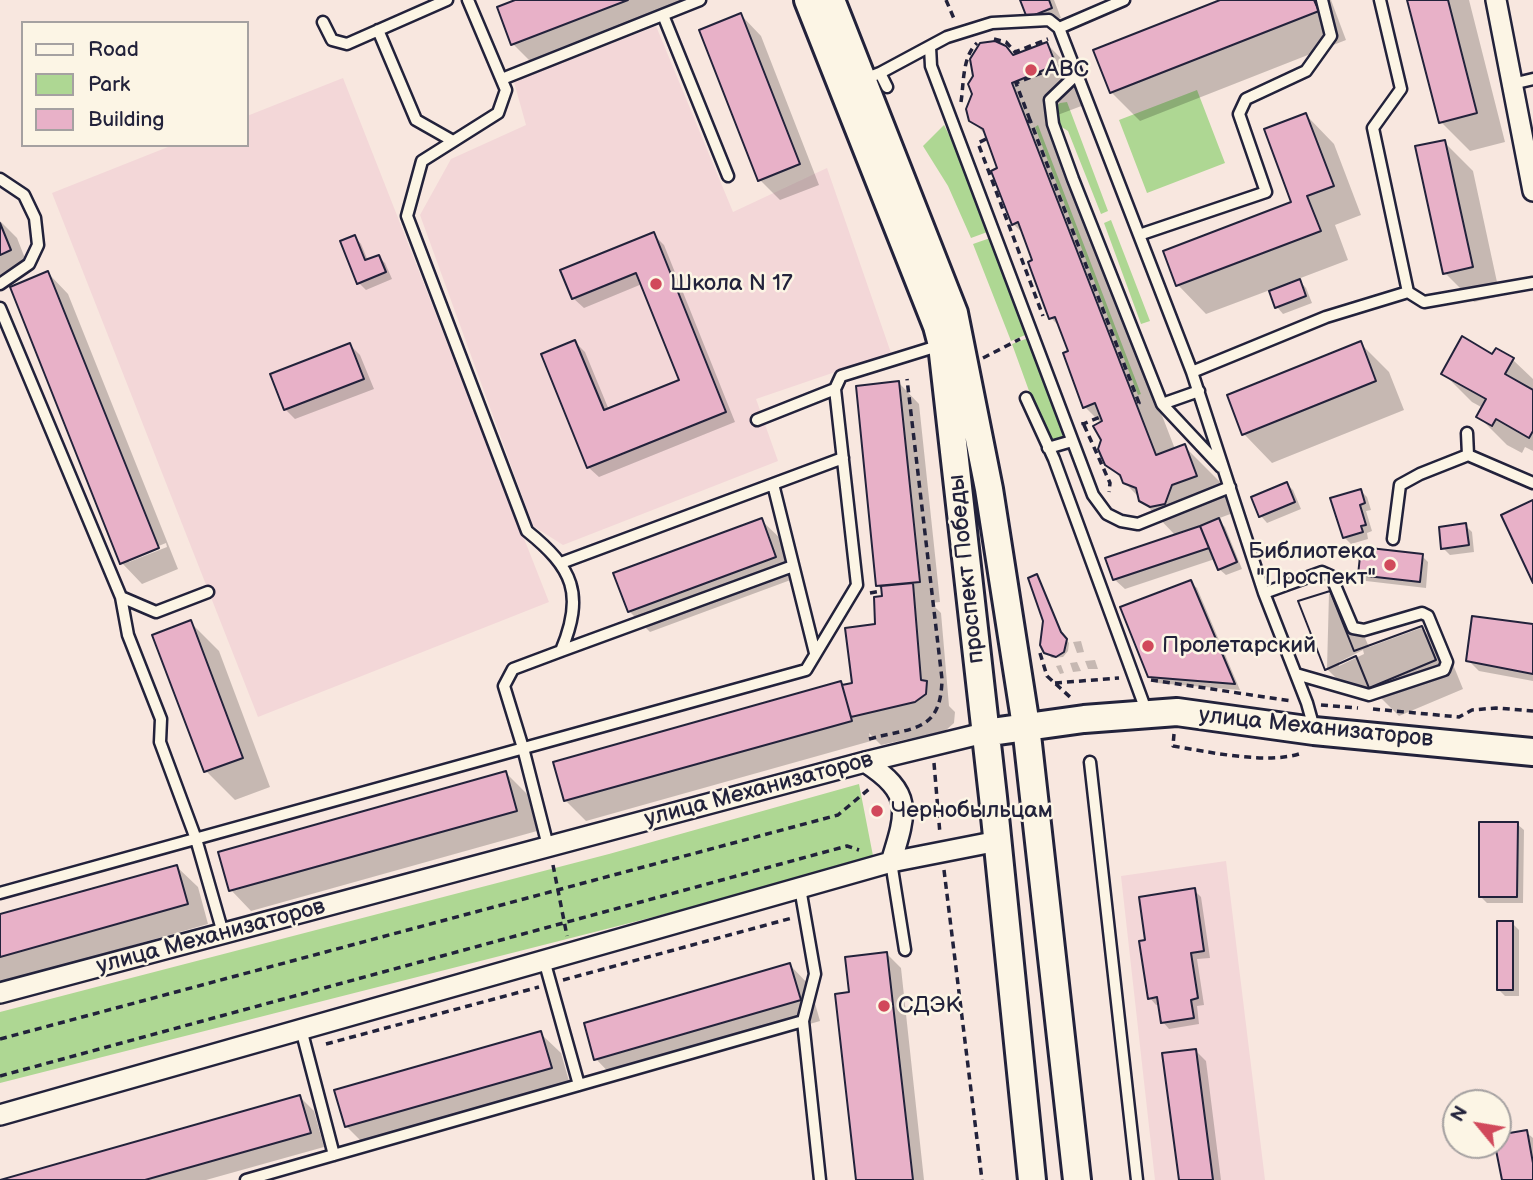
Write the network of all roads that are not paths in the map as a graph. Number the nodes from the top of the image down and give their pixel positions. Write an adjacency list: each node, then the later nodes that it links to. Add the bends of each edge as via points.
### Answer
1 (447, 0): 13 (lane)
2 (468, 0): 17 (lane)
3 (700, 0): 10 (lane)
4 (808, 0): 30 (main road, проспект Победы)
5 (831, 0): 16 (main road, проспект Победы)
6 (1124, 0): 12 (lane)
7 (1322, 0): 25 (lane, via 1331,36 1306,71 1246,99 1238,114 1266,192)
8 (1380, 0): 28 (lane, via 1401,89 1373,128)
9 (1499, 1): 19 (street)
10 (663, 15): 17 (lane); 22 (lane)
11 (323, 22): 13 (lane, via 332,40 347,44)
12 (1059, 28): 14 (lane, via 1049,20 992,23); 15 (lane)
13 (378, 30): 21 (lane, via 416,120)
14 (930, 47): 16 (lane); 38 (lane, via 931,66)
15 (1077, 74): 25 (lane); 35 (lane, via 1050,100 1053,124)
16 (871, 76): 20 (lane); 56 (main road, проспект Победы, via 957,322)
17 (502, 79): 21 (lane, via 506,90 498,113)
18 (1533, 79): 19 (lane)
19 (1512, 84): 24 (street)
20 (887, 87)
21 (453, 141): 47 (lane, via 422,161 407,216 527,531)
22 (728, 176)
23 (0, 178): 27 (lane, via 24,195 35,218 37,245 29,264)
24 (1533, 191)
25 (1139, 235): 31 (lane)
26 (1533, 283): 28 (lane, via 1424,302)
27 (0, 284)
28 (1408, 292): 31 (lane, via 1326,317)
29 (0, 308): 51 (lane)
30 (942, 345): 32 (lane, via 841,376); 58 (main road, проспект Победы)
31 (1192, 372): 33 (lane)
32 (835, 389): 36 (lane); 41 (lane)
33 (1199, 391): 35 (lane); 42 (lane)
34 (1026, 398): 39 (lane)
35 (1162, 404): 42 (lane)
36 (757, 420)
37 (1467, 433): 40 (lane)
38 (1072, 442): 39 (lane); 45 (lane, via 1093,495 1107,514 1121,521 1138,524)
39 (1048, 448): 55 (lane)
40 (1468, 455): 43 (lane); 46 (lane, via 1400,485)
41 (843, 458): 44 (lane); 53 (lane, via 857,585)
42 (1224, 471): 45 (lane)
43 (1533, 483)
44 (773, 484): 47 (lane); 48 (lane)
45 (1230, 487): 50 (lane)
46 (1393, 539)
47 (561, 563): 52 (lane, via 572,584 573,608)
48 (793, 566): 52 (lane); 53 (lane)
49 (208, 592): 51 (lane, via 156,612)
50 (1264, 593): 54 (lane); 54 (lane, via 1322,572 1331,576 1353,628 1364,630 1422,612 1428,616 1447,662 1444,670 1369,695)
51 (121, 597): 63 (lane, via 128,635 161,719 160,742)
52 (561, 651): 59 (lane, via 513,669 504,686)
53 (816, 653): 59 (lane, via 806,670)
54 (1296, 674): 57 (lane)
55 (1147, 714): 56 (main road, улица Механизаторов); 57 (main road, улица Механизаторов, via 1177,712)
56 (1026, 726): 58 (main road, улица Механизаторов); 78 (main road, проспект Победы)
57 (1314, 731): 60 (main road, улица Механизаторов)
58 (985, 733): 61 (street, улица Механизаторов); 64 (main road, проспект Победы)
59 (523, 748): 63 (lane); 65 (lane)
60 (1533, 752)
61 (865, 762): 65 (street, улица Механизаторов); 66 (street, via 898,790 903,822)
62 (1090, 762): 82 (lane)
63 (195, 839): 68 (lane); 69 (lane)
64 (998, 841): 66 (street); 79 (main road, проспект Победы)
65 (548, 846): 69 (street, улица Механизаторов)
66 (891, 862): 67 (street); 70 (lane)
67 (800, 888): 71 (street); 73 (lane, via 814,974)
68 (0, 893)
69 (223, 933): 72 (street, улица Механизаторов)
70 (905, 950)
71 (544, 960): 74 (street); 75 (lane)
72 (0, 993)
73 (803, 1021): 75 (lane); 81 (lane)
74 (301, 1029): 76 (street); 77 (lane)
75 (579, 1085): 77 (lane)
76 (0, 1115)
77 (334, 1155): 80 (lane)
78 (1075, 1168): 79 (main road, проспект Победы, via 1064,1152 1052,1152)
79 (1031, 1171)
80 (246, 1180)
81 (820, 1180)
82 (1137, 1180)

